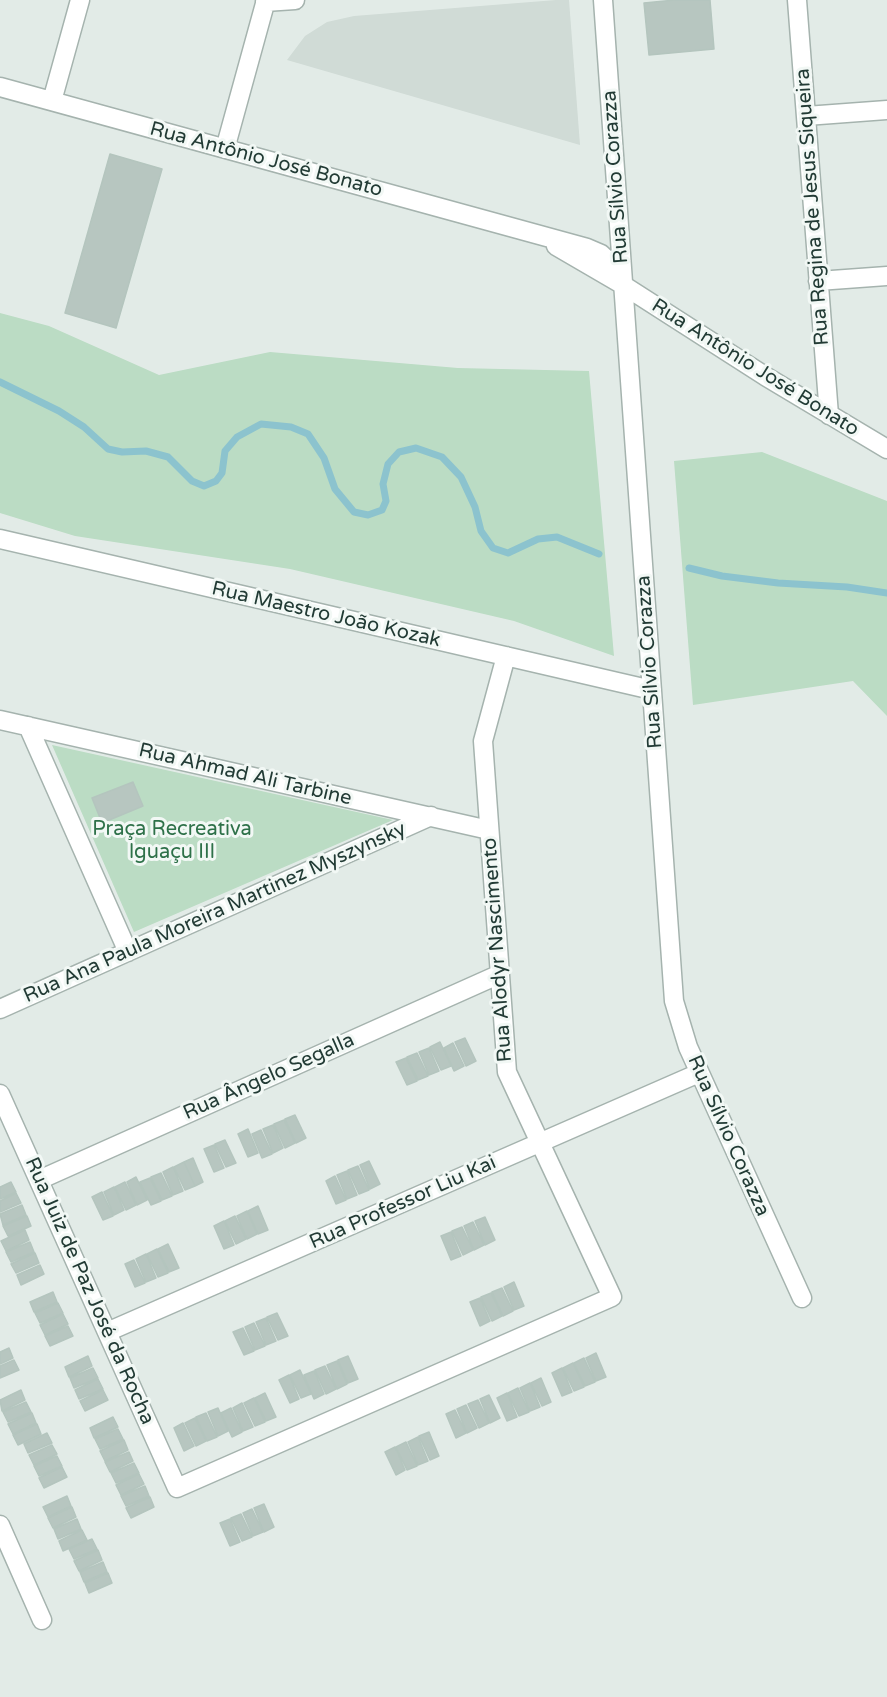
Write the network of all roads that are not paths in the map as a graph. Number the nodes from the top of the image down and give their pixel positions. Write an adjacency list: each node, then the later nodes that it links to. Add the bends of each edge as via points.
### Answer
1 (80, 0): 7 (street)
2 (295, 0): 5 (street)
3 (603, 0): 13 (street, Rua Sílvio Corazza)
4 (797, 0): 9 (street, Rua Regina de Jesus Siqueira)
5 (265, 1): 10 (street)
6 (0, 87): 7 (street, Rua Antônio José Bonato)
7 (52, 101): 10 (street, Rua Antônio José Bonato)
8 (887, 110): 9 (street)
9 (806, 116): 12 (street, Rua Regina de Jesus Siqueira)
10 (225, 148): 13 (street, Rua Antônio José Bonato, via 533,233)
11 (887, 276): 12 (street)
12 (818, 281): 14 (street, Rua Regina de Jesus Siqueira)
13 (623, 285): 14 (street, Rua Antônio José Bonato); 18 (street, Rua Sílvio Corazza)
14 (829, 415): 15 (street, Rua Antônio José Bonato)
15 (883, 444)
16 (0, 539): 17 (street, Rua Maestro João Kozak)
17 (506, 656): 18 (street, Rua Maestro João Kozak); 22 (street, Rua Alodyr Nascimento, via 483,741)
18 (652, 690): 26 (street, Rua Sílvio Corazza, via 674,1001)
19 (0, 720): 20 (street, Rua Ahmad Ali Tarbine)
20 (28, 726): 21 (street, Rua Ahmad Ali Tarbine); 23 (street)
21 (431, 816): 22 (street, Rua Ahmad Ali Tarbine); 23 (street, Rua Ana Paula Moreira Martinez Myszynsky)
22 (489, 830): 24 (street, Rua Alodyr Nascimento)
23 (128, 952): 25 (street, Rua Ana Paula Moreira Martinez Myszynsky)
24 (500, 974): 28 (street, Rua Alodyr Nascimento, via 507,1072); 29 (street, Rua Ângelo Segalla)
25 (0, 1009)
26 (699, 1073): 28 (street, Rua Professor Liu Kai); 30 (street, Rua Sílvio Corazza)
27 (0, 1094): 29 (street, Rua Juiz de Paz José da Rocha)
28 (540, 1143): 31 (street, Rua Professor Liu Kai); 32 (street, Rua Alodyr Nascimento, via 612,1297)
29 (39, 1180): 31 (street, Rua Juiz de Paz José da Rocha)
30 (802, 1298)
31 (107, 1332): 32 (street, Rua Juiz de Paz José da Rocha)
32 (177, 1488)
33 (0, 1525): 34 (street)
34 (42, 1620)

